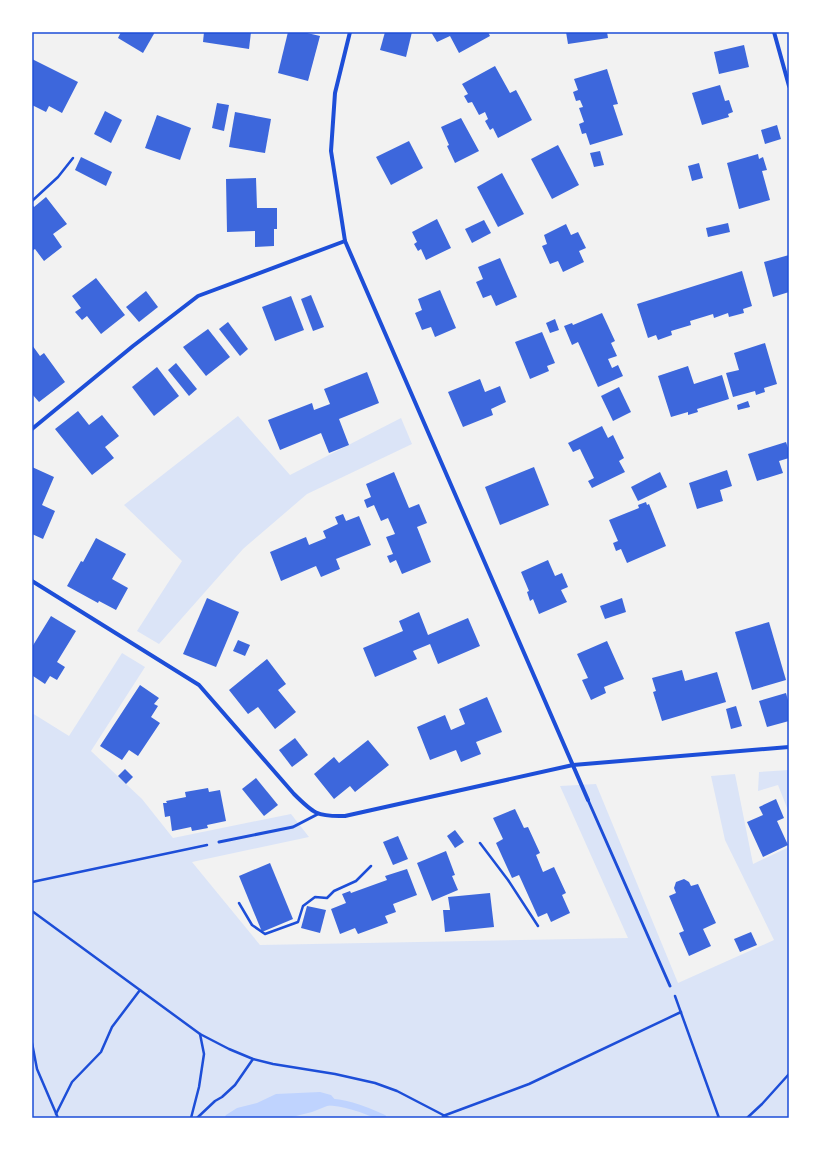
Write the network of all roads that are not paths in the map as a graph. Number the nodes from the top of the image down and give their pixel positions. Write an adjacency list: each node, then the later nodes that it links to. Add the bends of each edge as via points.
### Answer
1 (350, 32): 4 (street, via 335,93 331,151)
2 (774, 32): 3 (street)
3 (789, 86)
4 (345, 241): 5 (street, via 198,296); 8 (street)
5 (32, 429)
6 (32, 581): 10 (street, via 199,685 294,794)
7 (789, 747): 8 (street)
8 (573, 765): 9 (street); 10 (street, via 345,816 330,817)
9 (588, 800): 12 (lane)
10 (318, 814): 11 (lane, via 293,827)
11 (219, 842)
12 (670, 986)

